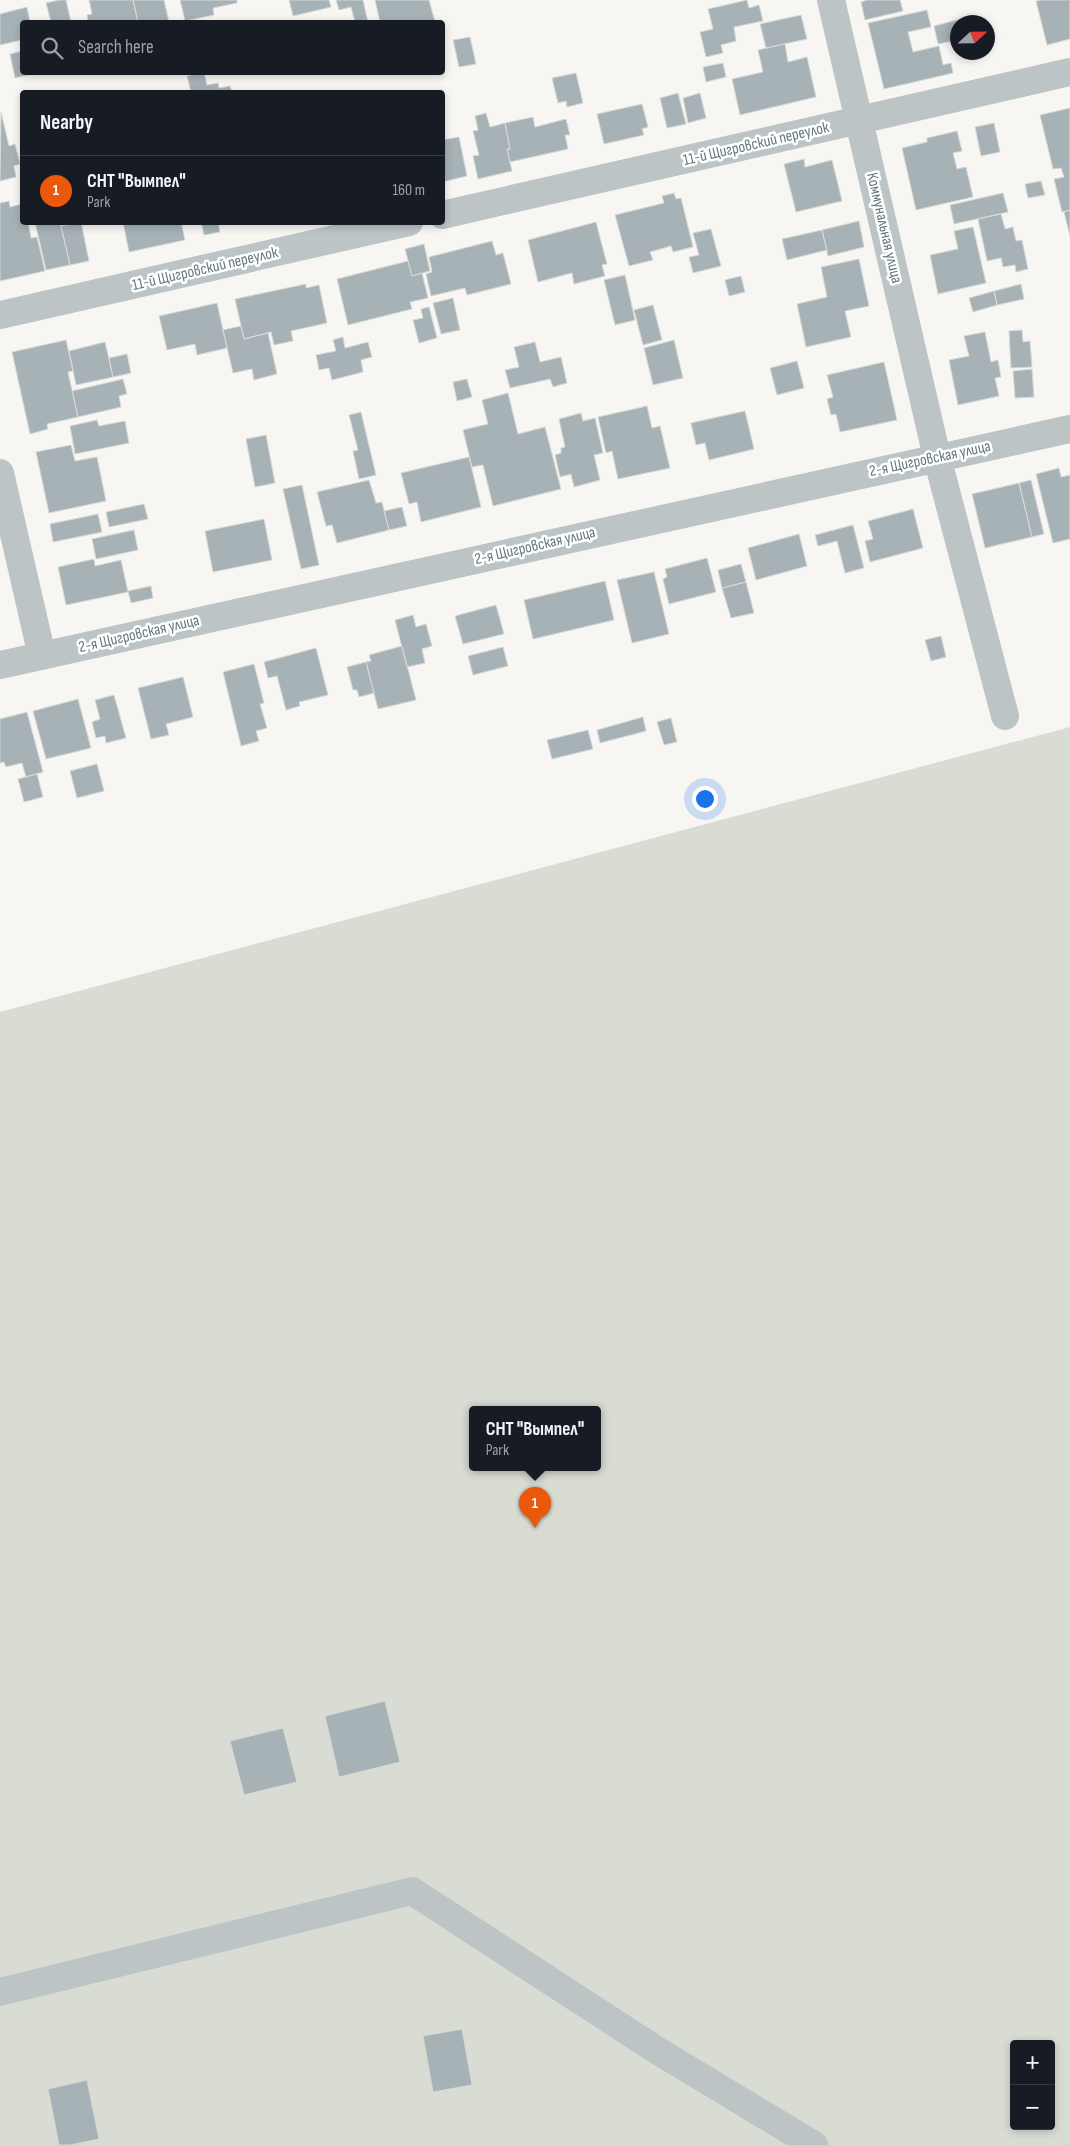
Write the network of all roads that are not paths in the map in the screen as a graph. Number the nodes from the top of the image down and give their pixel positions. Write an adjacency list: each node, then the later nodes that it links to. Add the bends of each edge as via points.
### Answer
1 (831, 0): 3 (street, Коммунальная улица)
2 (1070, 72): 3 (street, 11-й Щигровский переулок)
3 (859, 121): 4 (street, 11-й Щигровский переулок); 8 (street, Коммунальная улица)
4 (445, 214)
5 (396, 225): 6 (street, 11-й Щигровский переулок)
6 (0, 315)
7 (1070, 428): 8 (street, 2-я Щигровская улица)
8 (937, 457): 10 (street, 2-я Щигровская улица); 12 (street, Коммунальная улица)
9 (0, 473): 10 (street)
10 (42, 656): 11 (street, 2-я Щигровская улица)
11 (0, 665)
12 (1005, 716)
13 (0, 1992): 14 (street, via 412,1892 658,2051)
14 (814, 2145)

